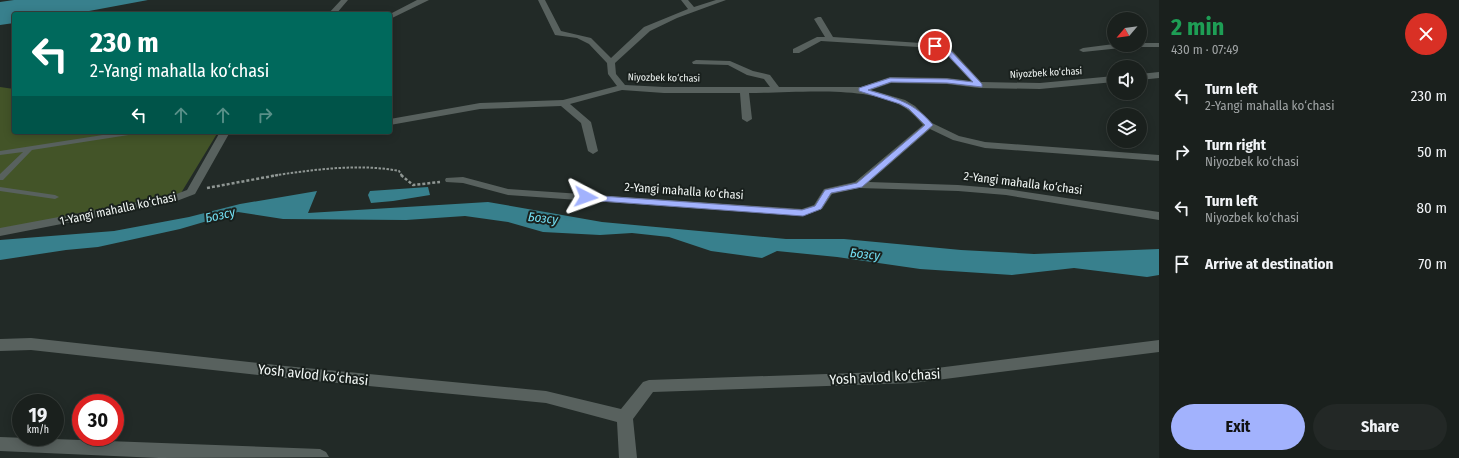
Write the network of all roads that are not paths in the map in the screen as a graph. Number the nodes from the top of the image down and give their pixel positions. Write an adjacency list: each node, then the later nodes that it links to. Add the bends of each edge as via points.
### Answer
1 (345, 0): 7 (street)
2 (426, 0): 8 (street, via 415,2)
3 (541, 0): 16 (street, via 554,20 553,25 558,33 580,36 592,42 602,56)
4 (684, 0): 6 (street)
5 (723, 0): 6 (street, Niyozbek ko‘chasi)
6 (693, 10): 16 (street, Niyozbek ko‘chasi, via 646,30 620,57)
7 (334, 12)
8 (392, 16)
9 (818, 19): 10 (street)
10 (830, 39): 15 (street, via 820,38); 21 (street, via 935,46 947,50)
11 (1147, 45): 12 (street)
12 (1159, 45)
13 (1107, 47): 14 (street)
14 (1083, 50)
15 (796, 51)
16 (611, 62): 22 (street, Niyozbek ko‘chasi, via 612,74)
17 (696, 62): 24 (street, Niyozbek ko‘chasi, via 730,63 750,73 767,77)
18 (1159, 75): 19 (street)
19 (1147, 76)
20 (1107, 80): 21 (street, Niyozbek ko‘chasi, via 1040,86)
21 (980, 85): 25 (street, Niyozbek ko‘chasi, via 947,81 890,80)
22 (622, 87): 23 (street, Niyozbek ko‘chasi); 26 (street)
23 (744, 90): 24 (street, Niyozbek ko‘chasi); 27 (street)
24 (776, 90): 25 (street, Niyozbek ko‘chasi)
25 (862, 90): 29 (street, via 902,102)
26 (563, 103): 28 (street, via 480,106); 33 (street, via 586,122)
27 (747, 119)
28 (392, 122)
29 (929, 125): 35 (street, via 956,138 985,144); 38 (street, 2-Yangi mahalla ko‘chasi)
30 (123, 134): 32 (lane)
31 (224, 134): 42 (street, 1-Yangi mahalla ko‘chasi, via 191,192 174,199)
32 (29, 149): 34 (lane); 36 (lane)
33 (593, 151)
34 (0, 153)
35 (1159, 158)
36 (0, 178)
37 (450, 180): 38 (street, 2-Yangi mahalla ko‘chasi, via 463,180 508,192 803,213 818,207 828,191)
38 (859, 185): 41 (street, 2-Yangi mahalla ko‘chasi, via 1006,192)
39 (0, 189): 40 (lane)
40 (55, 197)
41 (1159, 216)
42 (0, 232)
43 (0, 346): 45 (street, Yosh avlod ko‘chasi, via 31,344 546,397)
44 (1159, 346): 45 (street, Yosh avlod ko‘chasi, via 913,377 649,386)
45 (624, 417): 48 (street)
46 (0, 444): 47 (street)
47 (320, 457)
48 (628, 458)

